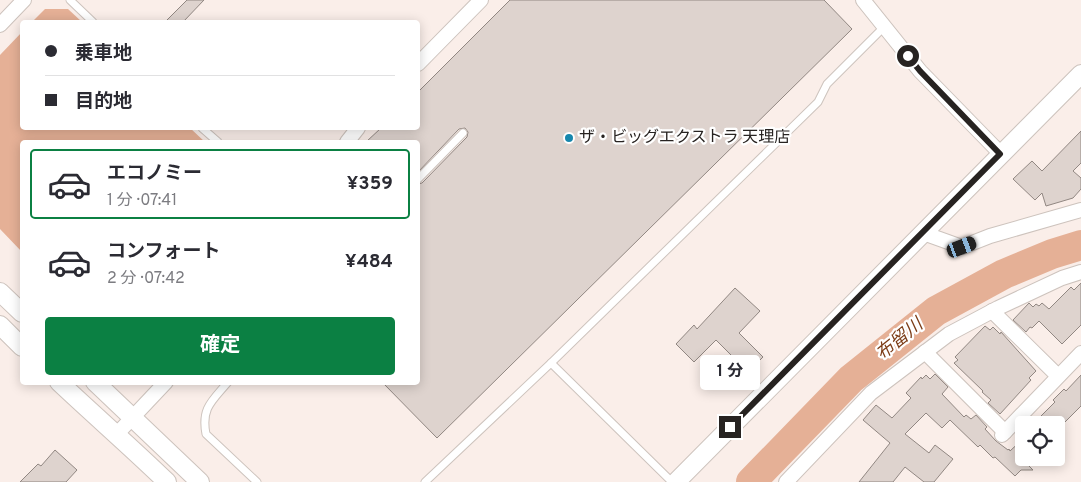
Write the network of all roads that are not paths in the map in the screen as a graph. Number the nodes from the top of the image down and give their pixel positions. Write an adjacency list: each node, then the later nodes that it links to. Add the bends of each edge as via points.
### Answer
1 (24, 0): 6 (street)
2 (70, 0): 5 (lane)
3 (863, 0): 7 (street)
4 (478, 1): 8 (street)
5 (91, 20)
6 (0, 25)
7 (884, 27): 15 (street, via 920,71); 27 (lane, via 827,84 818,102)
8 (420, 62)
9 (1081, 74): 15 (street)
10 (204, 130): 13 (lane)
11 (356, 130): 14 (street)
12 (463, 133): 16 (lane)
13 (216, 140)
14 (349, 140)
15 (1000, 154): 18 (street)
16 (420, 177)
17 (1081, 210): 18 (street, via 962,247)
18 (923, 233): 39 (street)
19 (1081, 272): 22 (street)
20 (0, 292): 21 (street)
21 (20, 311)
22 (992, 311): 25 (street, via 949,334); 28 (street)
23 (0, 325): 24 (street)
24 (20, 345)
25 (924, 352): 28 (street, via 1003,433); 40 (street, via 871,393)
26 (1081, 353): 28 (street)
27 (552, 363): 38 (lane); 39 (lane)
28 (1058, 376)
29 (62, 385): 34 (street)
30 (98, 385): 33 (street)
31 (163, 385): 33 (street)
32 (226, 385): 37 (lane, via 204,415 206,434)
33 (132, 418): 34 (street); 36 (street)
34 (116, 435): 35 (street)
35 (167, 482)
36 (200, 482)
37 (257, 482)
38 (425, 482)
39 (674, 482)
40 (786, 482)

